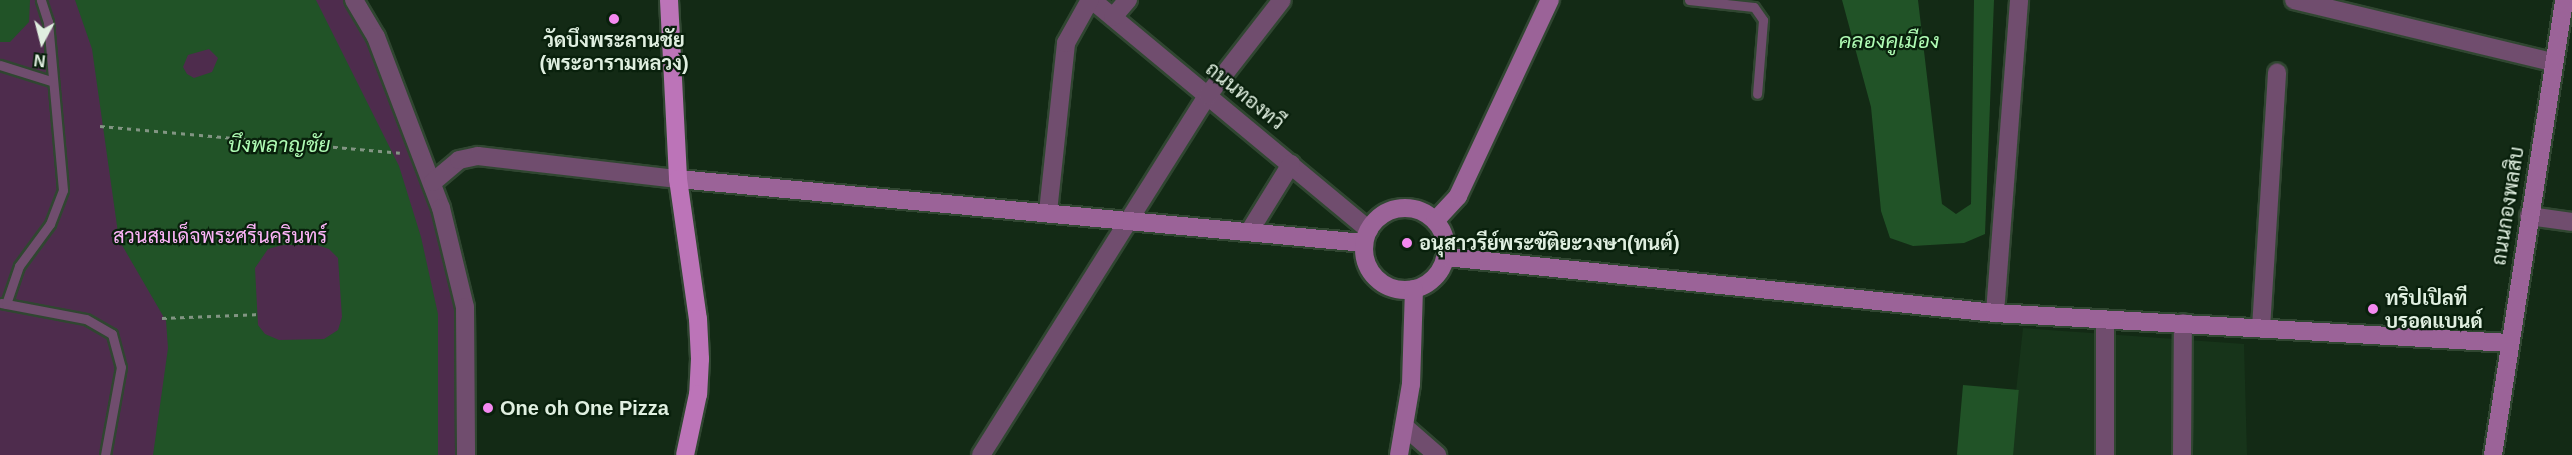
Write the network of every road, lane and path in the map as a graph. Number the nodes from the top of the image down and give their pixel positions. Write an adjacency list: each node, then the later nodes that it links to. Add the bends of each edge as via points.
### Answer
1 (41, 0): 16 (lane, via 48,22)
2 (354, 0): 23 (street, via 376,37)
3 (669, 0): 22 (main road)
4 (1091, 0): 12 (street, ถนนทองทวี); 24 (street, via 1066,43)
5 (1128, 0): 12 (street)
6 (1282, 0): 18 (street)
7 (1550, 0): 27 (street, via 1458,196)
8 (1689, 0): 17 (lane, via 1754,7 1763,20)
9 (2019, 0): 34 (street)
10 (2294, 0): 13 (street)
11 (2564, 0): 13 (street, ถนนกองพลสิบ)
12 (1113, 17): 18 (street, ถนนทองทวี)
13 (2553, 62): 25 (street, ถนนกองพลสิบ)
14 (0, 65): 16 (lane)
15 (2277, 73): 39 (street)
16 (51, 81): 33 (lane, via 63,190 50,224 19,266)
17 (1757, 94)
18 (1208, 95): 21 (street, ถนนทองทวี); 26 (street)
19 (99, 126): 20 (path)
20 (400, 153)
21 (1291, 165): 29 (street); 30 (street, ถนนทองทวี)
22 (678, 179): 23 (street, via 478,156 459,160); 24 (street); 44 (main road, via 700,359 698,394)
23 (433, 182): 43 (street, via 465,307)
24 (1048, 212): 26 (street)
25 (2529, 216): 28 (street); 40 (street, ถนนกองพลสิบ)
26 (1126, 220): 29 (street); 45 (street)
27 (1435, 221): 30 (street, via 1424,212 1401,208 1387,212); 31 (street, via 1446,242)
28 (2572, 222)
29 (1249, 232): 30 (street)
30 (1366, 236): 32 (street, via 1368,268 1394,289)
31 (1446, 256): 32 (street, via 1431,281); 34 (street)
32 (1414, 289): 41 (street, via 1411,384)
33 (3, 303): 42 (lane, via 86,319 112,334 121,367)
34 (1995, 313): 37 (street)
35 (261, 314): 36 (path)
36 (162, 318)
37 (2105, 320): 38 (street); 48 (street)
38 (2183, 323): 39 (street); 49 (street)
39 (2261, 328): 40 (street)
40 (2509, 343): 50 (street, ถนนกองพลสิบ)
41 (1405, 427): 46 (street); 47 (street)
42 (105, 455)
43 (466, 455)
44 (685, 455)
45 (981, 455)
46 (1399, 455)
47 (1437, 455)
48 (2105, 455)
49 (2182, 455)
50 (2493, 455)

